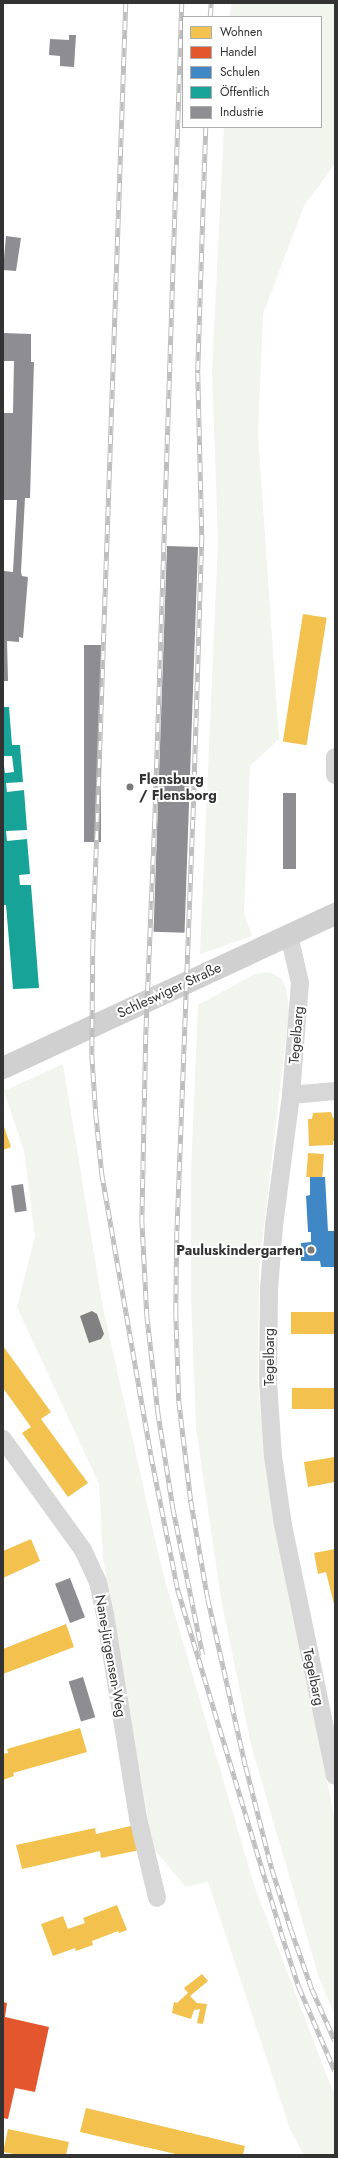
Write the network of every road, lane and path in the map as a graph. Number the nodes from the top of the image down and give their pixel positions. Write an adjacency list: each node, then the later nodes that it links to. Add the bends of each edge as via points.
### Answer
1 (335, 757): 2 (street)
2 (335, 775)
3 (335, 914): 4 (main road, Schleswiger Straße)
4 (289, 935): 5 (main road, Schleswiger Straße); 7 (street, Tegelbarg, via 300,982)
5 (3, 1068)
6 (335, 1091): 7 (street)
7 (291, 1094): 9 (street, Tegelbarg, via 273,1234 269,1289 268,1397 273,1456 285,1534)
8 (3, 1439): 11 (street, Nane-Jürgensen-Weg, via 83,1550 98,1582 138,1818)
9 (331, 1734): 10 (street, Tegelbarg)
10 (335, 1776)
11 (157, 1898)

